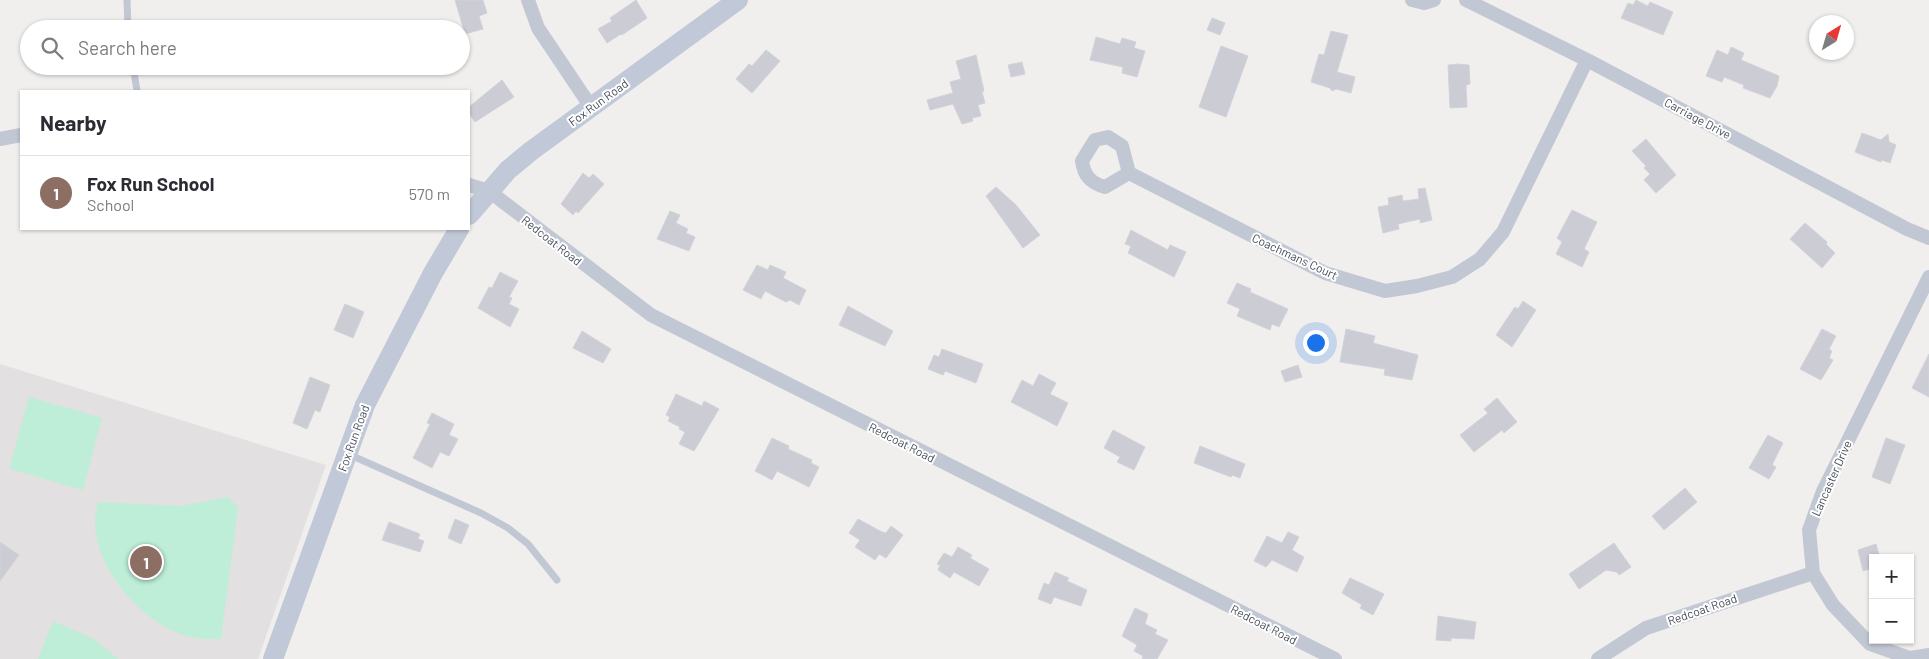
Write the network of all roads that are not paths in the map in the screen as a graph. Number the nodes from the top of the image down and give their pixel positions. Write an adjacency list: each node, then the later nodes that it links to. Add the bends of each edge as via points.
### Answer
1 (128, 0): 7 (lane)
2 (528, 0): 11 (street, via 538,28)
3 (738, 0): 11 (street, Fox Run Road)
4 (1412, 0): 5 (street)
5 (1434, 0)
6 (1466, 0): 8 (street, Carriage Drive)
7 (128, 20)
8 (1587, 60): 14 (street, Coachmans Court, via 1503,232 1480,259 1452,277 1417,286 1385,291 1325,273); 19 (street, Carriage Drive, via 1907,230)
9 (134, 75): 10 (lane)
10 (137, 90)
11 (591, 107): 16 (street, Fox Run Road, via 531,151)
12 (20, 136): 13 (street)
13 (0, 140)
14 (1129, 174)
15 (470, 185): 16 (street)
16 (489, 191): 17 (street, Fox Run Road); 26 (street, Redcoat Road, via 651,315)
17 (470, 215)
18 (458, 230): 21 (street, Fox Run Road, via 365,405)
19 (1929, 238)
20 (1929, 277): 22 (street, Lancaster Drive, via 1823,491 1809,530)
21 (347, 454): 23 (lane, via 508,528 528,544); 25 (street, Fox Run Road)
22 (1813, 573): 24 (street, Lancaster Drive, via 1833,605 1870,644 1910,658); 27 (street, Redcoat Road, via 1646,628)
23 (557, 580)
24 (1929, 655)
25 (274, 659)
26 (1335, 659)
27 (1598, 659)

